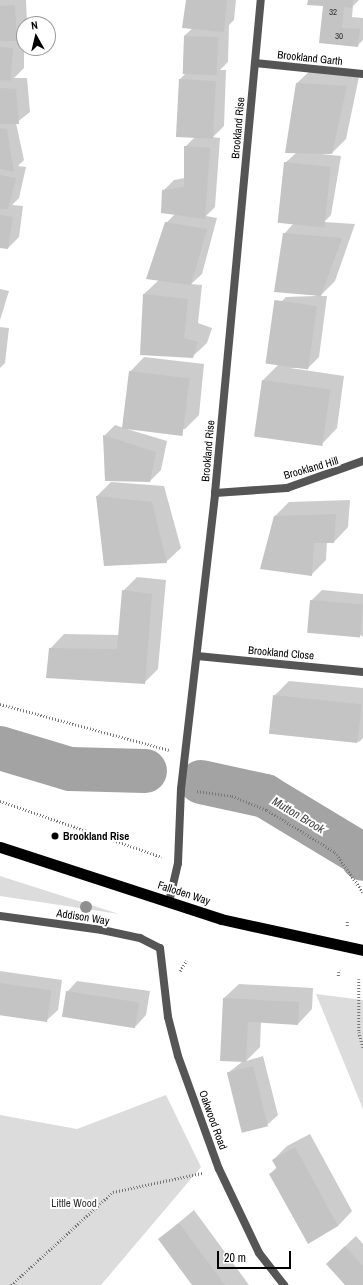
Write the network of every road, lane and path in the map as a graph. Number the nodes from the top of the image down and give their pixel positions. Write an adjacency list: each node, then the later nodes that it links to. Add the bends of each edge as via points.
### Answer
1 (261, 0): 2 (street, Brookland Rise)
2 (255, 63): 3 (street, Brookland Garth); 5 (street, Brookland Rise)
3 (363, 74)
4 (363, 461): 5 (street, Brookland Hill, via 287,488)
5 (215, 493): 6 (street, Brookland Rise)
6 (197, 656): 7 (street, Brookland Close); 9 (street, Brookland Rise)
7 (363, 672)
8 (0, 704): 9 (path)
9 (185, 755): 10 (street, Brookland Rise)
10 (181, 790): 14 (path, via 232,796 267,810 335,852); 15 (street, Brookland Rise, via 178,863)
11 (0, 801): 13 (path)
12 (0, 847): 15 (highway, Falloden Way)
13 (166, 859)
14 (363, 892)
15 (169, 902): 20 (highway, Falloden Way, via 222,919)
16 (0, 916): 19 (street, Addison Way, via 102,930 140,938)
17 (347, 922): 18 (path)
18 (347, 926)
19 (160, 948): 25 (street, Oakwood Road, via 168,1017 178,1056)
20 (363, 950)
21 (340, 970): 22 (path)
22 (338, 976)
23 (359, 978): 24 (path, via 358,1032)
24 (363, 1047)
25 (219, 1169): 26 (path, via 112,1192); 27 (street, Oakwood Road, via 259,1253)
26 (11, 1285)
27 (284, 1285)

